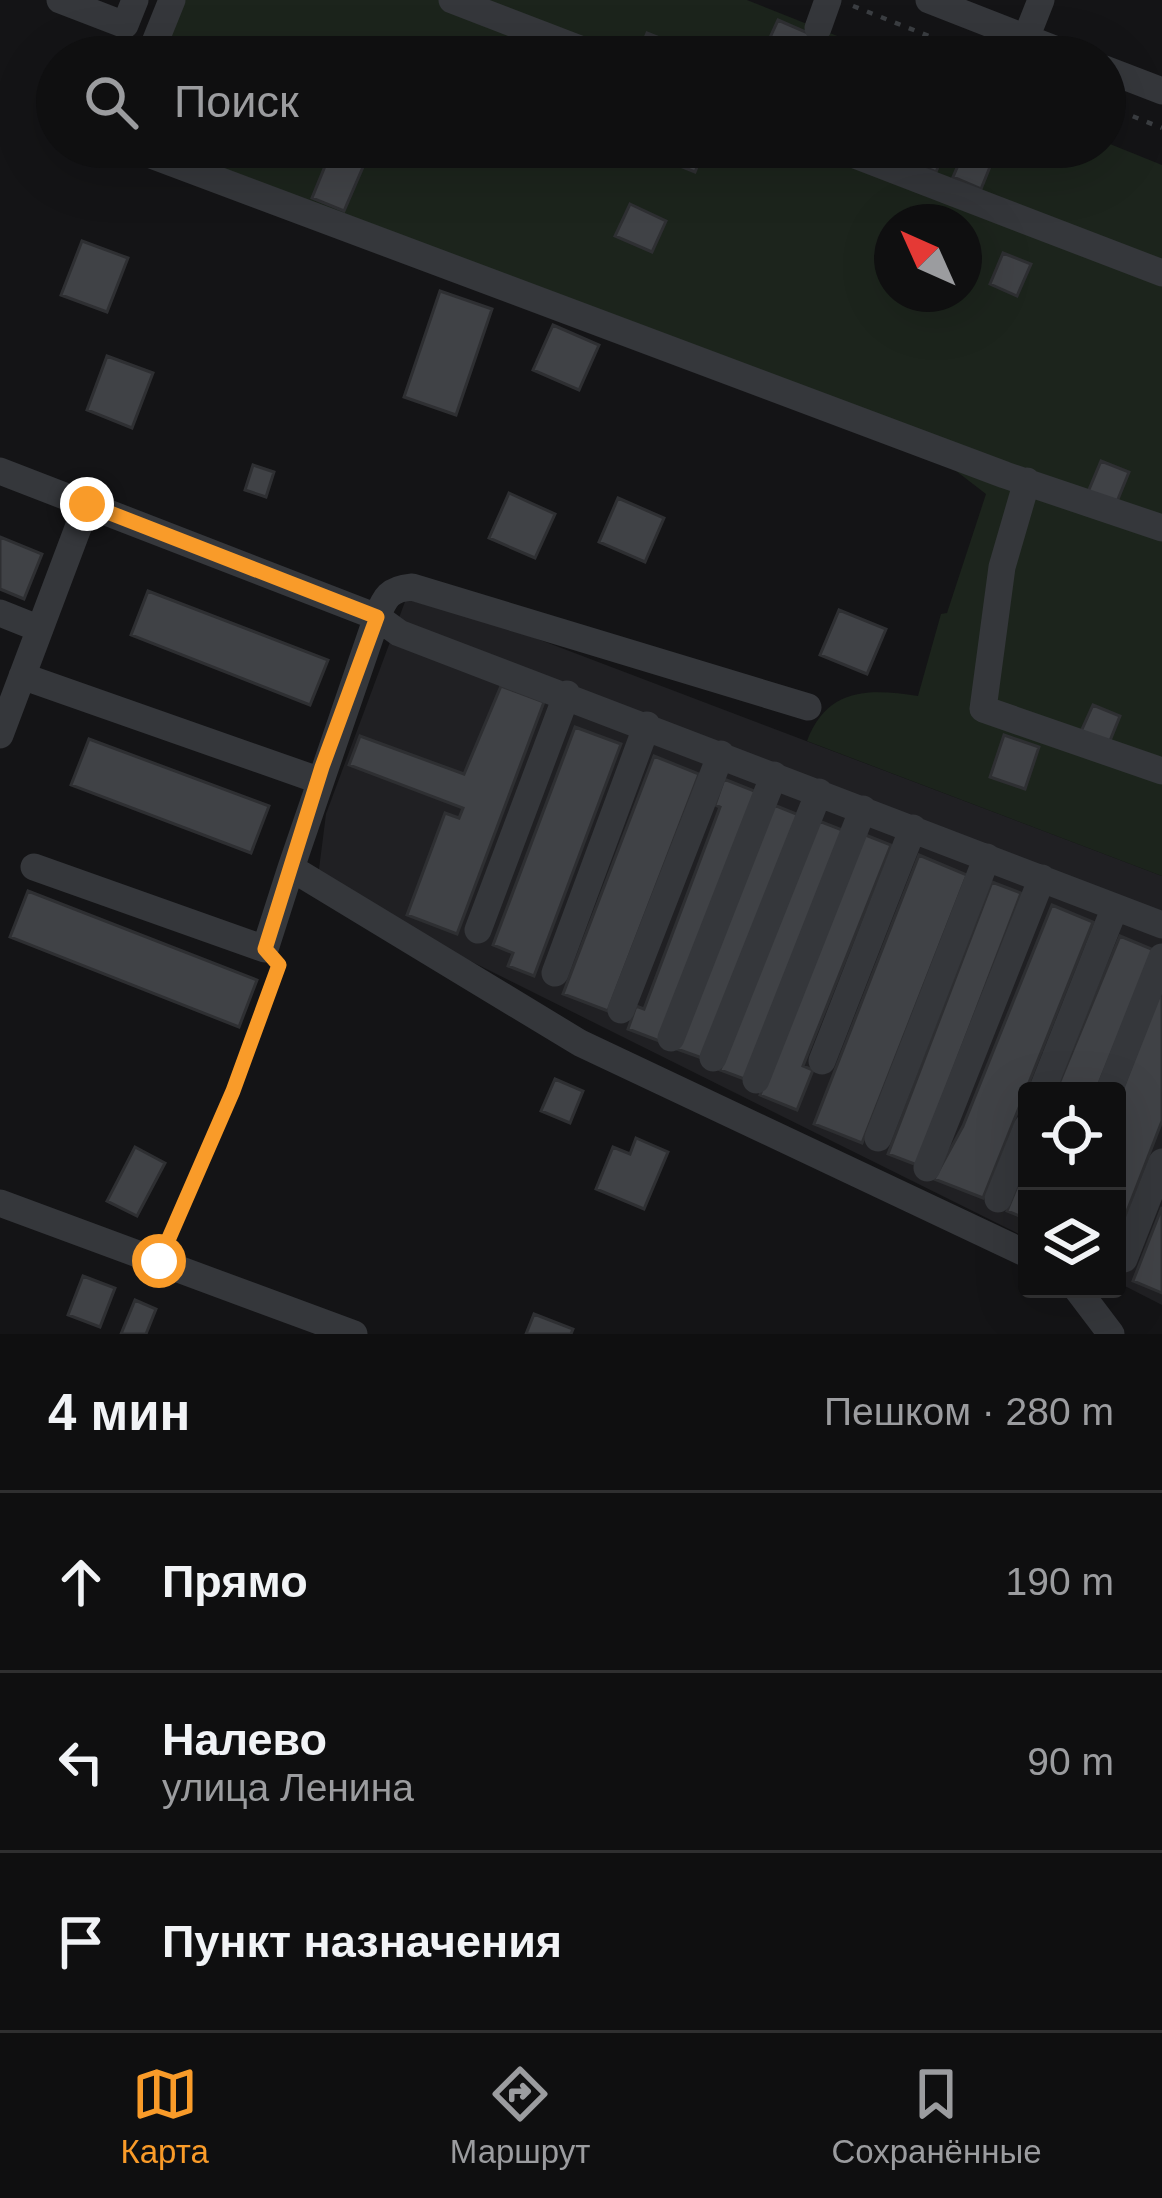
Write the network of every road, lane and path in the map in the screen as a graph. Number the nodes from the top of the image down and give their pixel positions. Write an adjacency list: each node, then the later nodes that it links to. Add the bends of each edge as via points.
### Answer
1 (61, 0): 2 (street, via 125,25)
2 (136, 0)
3 (172, 0): 9 (street)
4 (452, 0): 10 (street)
5 (832, 0): 8 (street); 11 (path)
6 (929, 0): 12 (street)
7 (1041, 0): 13 (street)
8 (818, 28)
9 (157, 36)
10 (546, 36)
11 (927, 36)
12 (1021, 36)
13 (1027, 36)
14 (1126, 77): 15 (street)
15 (1162, 91)
16 (1126, 113): 17 (path)
17 (1162, 128)
18 (186, 168): 22 (street)
19 (888, 168): 20 (street)
20 (1162, 273)
21 (0, 471): 23 (street)
22 (1027, 481): 24 (street); 34 (street, via 1002,567 983,710)
23 (87, 504): 26 (street); 27 (street)
24 (1162, 528)
25 (0, 614): 27 (street)
26 (377, 617): 29 (street, via 400,633); 30 (street, via 386,595 412,587); 36 (street)
27 (40, 629): 28 (street)
28 (22, 676): 31 (street); 36 (street)
29 (567, 694): 32 (street); 46 (street)
30 (808, 707)
31 (2, 720)
32 (646, 725): 33 (street); 49 (street)
33 (721, 754): 35 (street); 50 (street)
34 (1162, 770)
35 (774, 775): 37 (street); 51 (street)
36 (318, 780): 42 (street)
37 (819, 792): 38 (street); 52 (street)
38 (863, 809): 39 (street); 54 (street)
39 (913, 828): 40 (street); 53 (street)
40 (987, 857): 43 (street); 57 (street)
41 (34, 867): 47 (street)
42 (291, 868): 47 (street); 63 (street, via 580,1043)
43 (1042, 878): 44 (street); 60 (street)
44 (1115, 907): 45 (street); 55 (street)
45 (1162, 925)
46 (478, 930)
47 (265, 949): 65 (path, via 279,965)
48 (1162, 957): 56 (street)
49 (555, 973)
50 (621, 1010)
51 (671, 1038)
52 (713, 1058)
53 (822, 1060)
54 (757, 1080)
55 (1046, 1082)
56 (1112, 1082)
57 (878, 1138)
58 (1018, 1149): 61 (street)
59 (1162, 1162): 64 (street)
60 (927, 1168)
61 (998, 1199)
62 (0, 1203): 65 (street)
63 (1018, 1251)
64 (1126, 1254)
65 (159, 1261): 67 (street)
66 (1084, 1298): 68 (street)
67 (355, 1334)
68 (1112, 1334)

